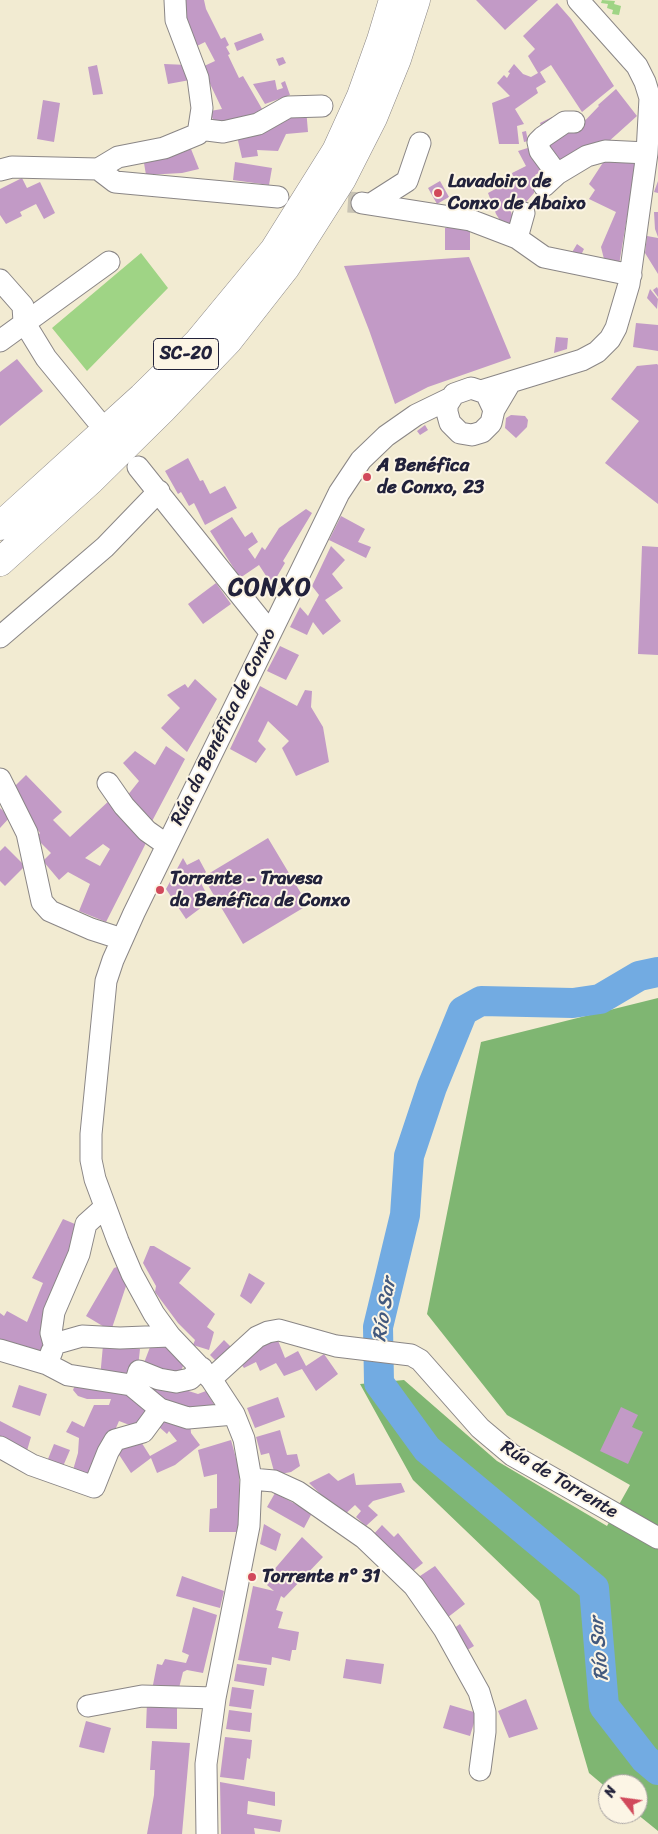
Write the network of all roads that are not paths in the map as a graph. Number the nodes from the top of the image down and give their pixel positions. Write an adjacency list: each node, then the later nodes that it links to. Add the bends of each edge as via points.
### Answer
1 (175, 0): 9 (street, via 176,20 198,78 202,108)
2 (376, 0): 21 (highway, via 345,92 324,137 241,270)
3 (393, 0): 21 (highway, SC-20, via 361,96 336,151 274,250)
4 (416, 0): 29 (highway, SC-20, via 373,118 327,203 286,267 228,341)
5 (433, 0): 29 (highway, via 406,83 375,155 341,213 280,300 227,362 189,399)
6 (581, 3): 11 (street, Rúa da Benéfica de Conxo, via 626,54 645,82 650,98)
7 (322, 106): 9 (street, via 288,107 258,124 223,132)
8 (574, 122): 11 (street, via 565,122 538,142 551,180 596,153)
9 (199, 130): 12 (street, via 191,139 118,157)
10 (420, 143): 17 (street, via 407,181 367,203 470,220)
11 (647, 153): 15 (street, Rúa da Benéfica de Conxo)
12 (98, 169): 13 (street, via 12,167); 14 (street, via 116,182)
13 (0, 170)
14 (278, 197)
15 (650, 197): 19 (street, Rúa da Benéfica de Conxo)
16 (524, 213): 17 (street)
17 (517, 238): 19 (street, via 544,257)
18 (109, 262): 22 (street)
19 (630, 275): 24 (street, Rúa da Benéfica de Conxo, via 616,328 604,347 582,360)
20 (0, 280): 22 (street, via 23,306)
21 (224, 311): 32 (highway, SC-20, via 198,342 142,397)
22 (24, 322): 23 (street); 28 (street, via 46,358)
23 (0, 341)
24 (510, 383): 25 (street, Rúa da Benéfica de Conxo); 27 (street)
25 (481, 391): 26 (street, Rúa da Benéfica de Conxo, via 467,388 458,391); 27 (street, via 490,398)
26 (449, 408): 27 (street, via 456,430 472,435 491,423); 34 (street, Rúa da Benéfica de Conxo, via 416,415 379,442 351,474)
27 (494, 410)
28 (96, 419)
29 (146, 426): 33 (highway, SC-20)
30 (138, 467): 31 (street)
31 (159, 491): 34 (street); 35 (street, via 105,547)
32 (0, 526)
33 (0, 562)
34 (270, 632): 38 (street, Rúa da Benéfica de Conxo)
35 (0, 636)
36 (0, 779): 39 (street, via 27,833 42,902 50,911)
37 (108, 783): 38 (street, Rúa da Benéfica de Conxo, via 147,831)
38 (168, 844): 39 (street, Rúa da Benéfica de Conxo)
39 (122, 939): 40 (street, Rúa da Benéfica de Conxo, via 106,981 91,1134 91,1160)
40 (105, 1207): 41 (street, via 132,1274); 42 (street, via 86,1224 79,1254 54,1312 51,1333)
41 (170, 1336): 42 (street, via 82,1336); 45 (street)
42 (54, 1344): 44 (street)
43 (1, 1352): 44 (street)
44 (47, 1364): 46 (street, via 68,1375)
45 (207, 1374): 46 (street, Rúa de Torrente, via 176,1382 138,1371); 48 (street); 51 (street, Rúa de Torrente, via 257,1337 279,1330 325,1344 402,1352 420,1360 480,1428 512,1455)
46 (134, 1387): 47 (street)
47 (160, 1409): 48 (street, via 188,1418); 49 (street, via 143,1432 115,1440 94,1487 32,1465)
48 (234, 1414): 50 (street, via 244,1439)
49 (0, 1447)
50 (251, 1479): 52 (street, via 249,1526); 54 (street, via 274,1482 298,1492 364,1538 414,1586 444,1629 479,1692 486,1732)
51 (658, 1538)
52 (215, 1698): 53 (street, via 142,1696); 55 (street, via 205,1785)
53 (88, 1706)
54 (480, 1770)
55 (207, 1834)

